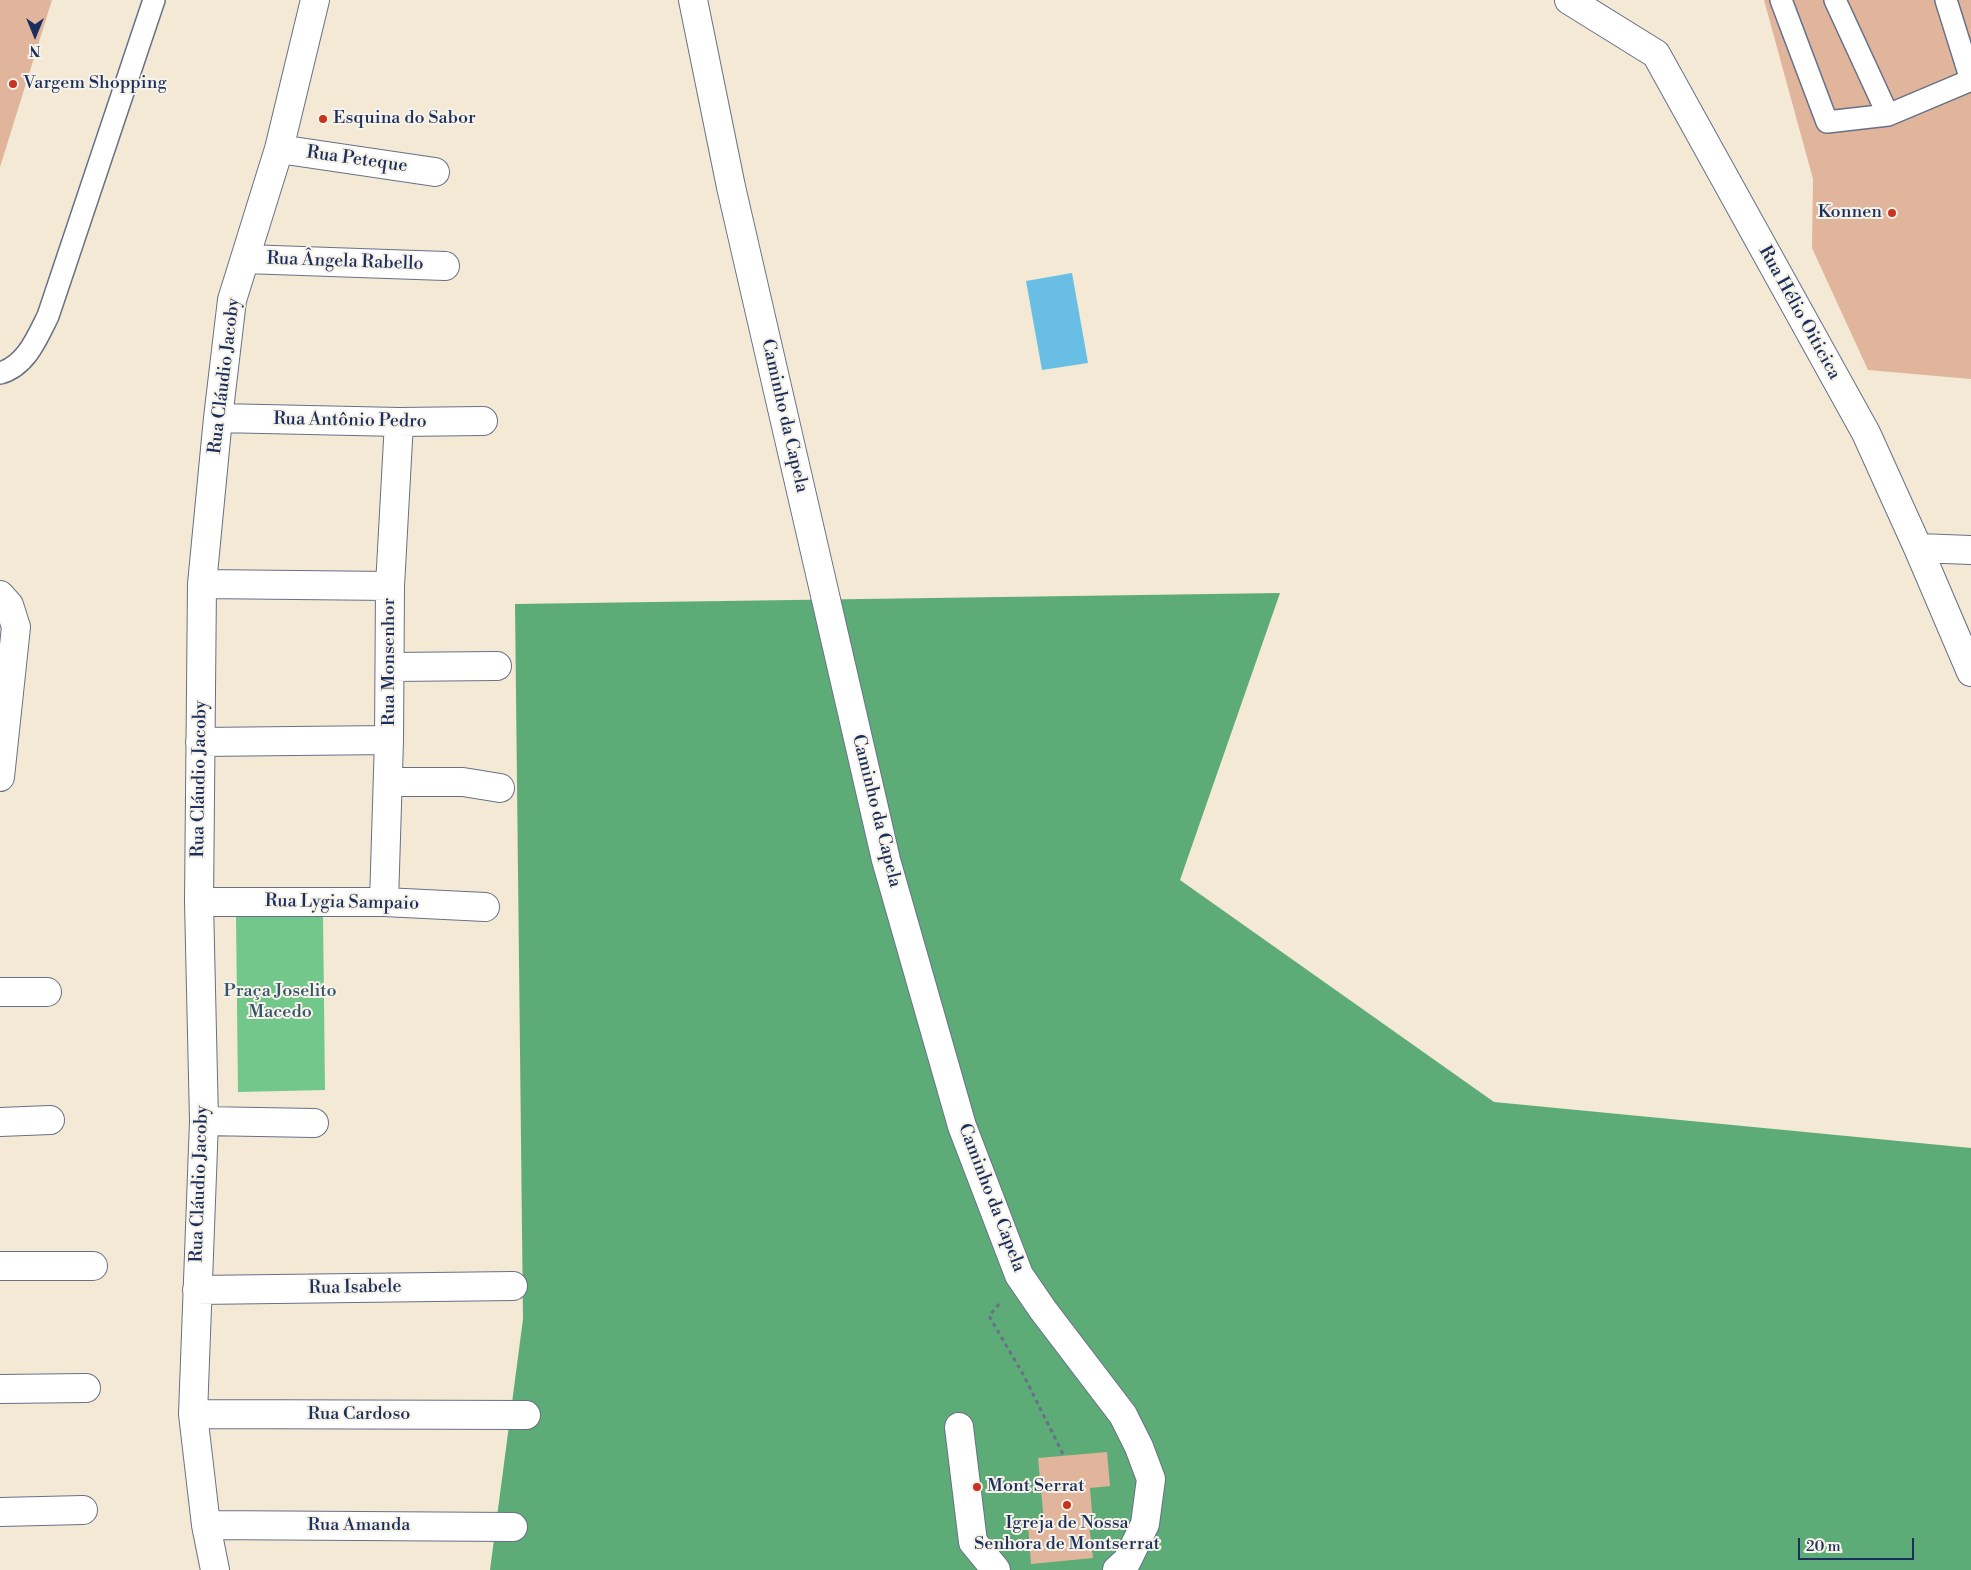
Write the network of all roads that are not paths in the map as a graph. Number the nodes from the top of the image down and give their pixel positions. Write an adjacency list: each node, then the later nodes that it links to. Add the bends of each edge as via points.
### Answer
1 (154, 0): 13 (lane, via 48,316 31,349 10,370)
2 (315, 0): 9 (street, Rua Cláudio Jacoby)
3 (693, 0): 54 (street, Caminho da Capela, via 731,187 886,860 962,1126 1019,1275 1123,1416 1140,1446 1151,1479 1146,1524 1127,1561)
4 (1569, 0): 17 (street, Rua Hélio Oiticica, via 1656,54 1866,433)
5 (1781, 0): 8 (lane, via 1827,122)
6 (1835, 0): 8 (lane)
7 (1946, 0): 8 (lane, via 1971,80)
8 (1888, 115)
9 (279, 149): 10 (street, Rua Peteque); 11 (street, Rua Cláudio Jacoby)
10 (435, 172)
11 (245, 259): 12 (street, Rua Ângela Rabello); 14 (street, Rua Cláudio Jacoby, via 232,300)
12 (445, 266)
13 (0, 373)
14 (218, 418): 15 (street, Rua Antônio Pedro); 19 (street, Rua Cláudio Jacoby)
15 (399, 422): 16 (street, Rua Antônio Pedro); 20 (street, Rua Monsenhor)
16 (483, 422)
17 (1918, 548): 18 (street); 24 (street, Rua Hélio Oiticica)
18 (1971, 550)
19 (202, 584): 20 (street); 26 (street, Rua Cláudio Jacoby)
20 (390, 586): 23 (street, Rua Monsenhor)
21 (0, 595): 27 (street, via 9,605 16,627)
22 (497, 666): 23 (street)
23 (390, 667): 25 (street, Rua Monsenhor)
24 (1971, 672)
25 (389, 740): 26 (street); 28 (street, Rua Monsenhor)
26 (200, 742): 30 (street, Rua Cláudio Jacoby)
27 (0, 777)
28 (388, 782): 29 (street, via 463,782); 31 (street, Rua Monsenhor)
29 (500, 788)
30 (199, 902): 31 (street, Rua Lygia Sampaio); 36 (street, Rua Cláudio Jacoby)
31 (384, 902): 32 (street, Rua Lygia Sampaio)
32 (485, 908)
33 (0, 992): 34 (street)
34 (47, 992)
35 (50, 1120): 37 (street)
36 (204, 1121): 38 (street); 42 (street, Rua Cláudio Jacoby)
37 (0, 1122)
38 (314, 1123)
39 (0, 1266): 40 (street)
40 (94, 1266)
41 (513, 1286): 42 (street, Rua Isabele)
42 (197, 1290): 45 (street, Rua Cláudio Jacoby)
43 (86, 1388): 44 (street)
44 (0, 1389)
45 (193, 1414): 46 (street, Rua Cardoso); 50 (street, Rua Cláudio Jacoby)
46 (526, 1415)
47 (959, 1427): 53 (street, via 972,1542)
48 (83, 1510): 49 (street)
49 (0, 1512)
50 (206, 1525): 51 (street, Rua Amanda); 52 (street, Rua Cláudio Jacoby)
51 (513, 1527)
52 (215, 1570)
53 (996, 1570)
54 (1117, 1570)

